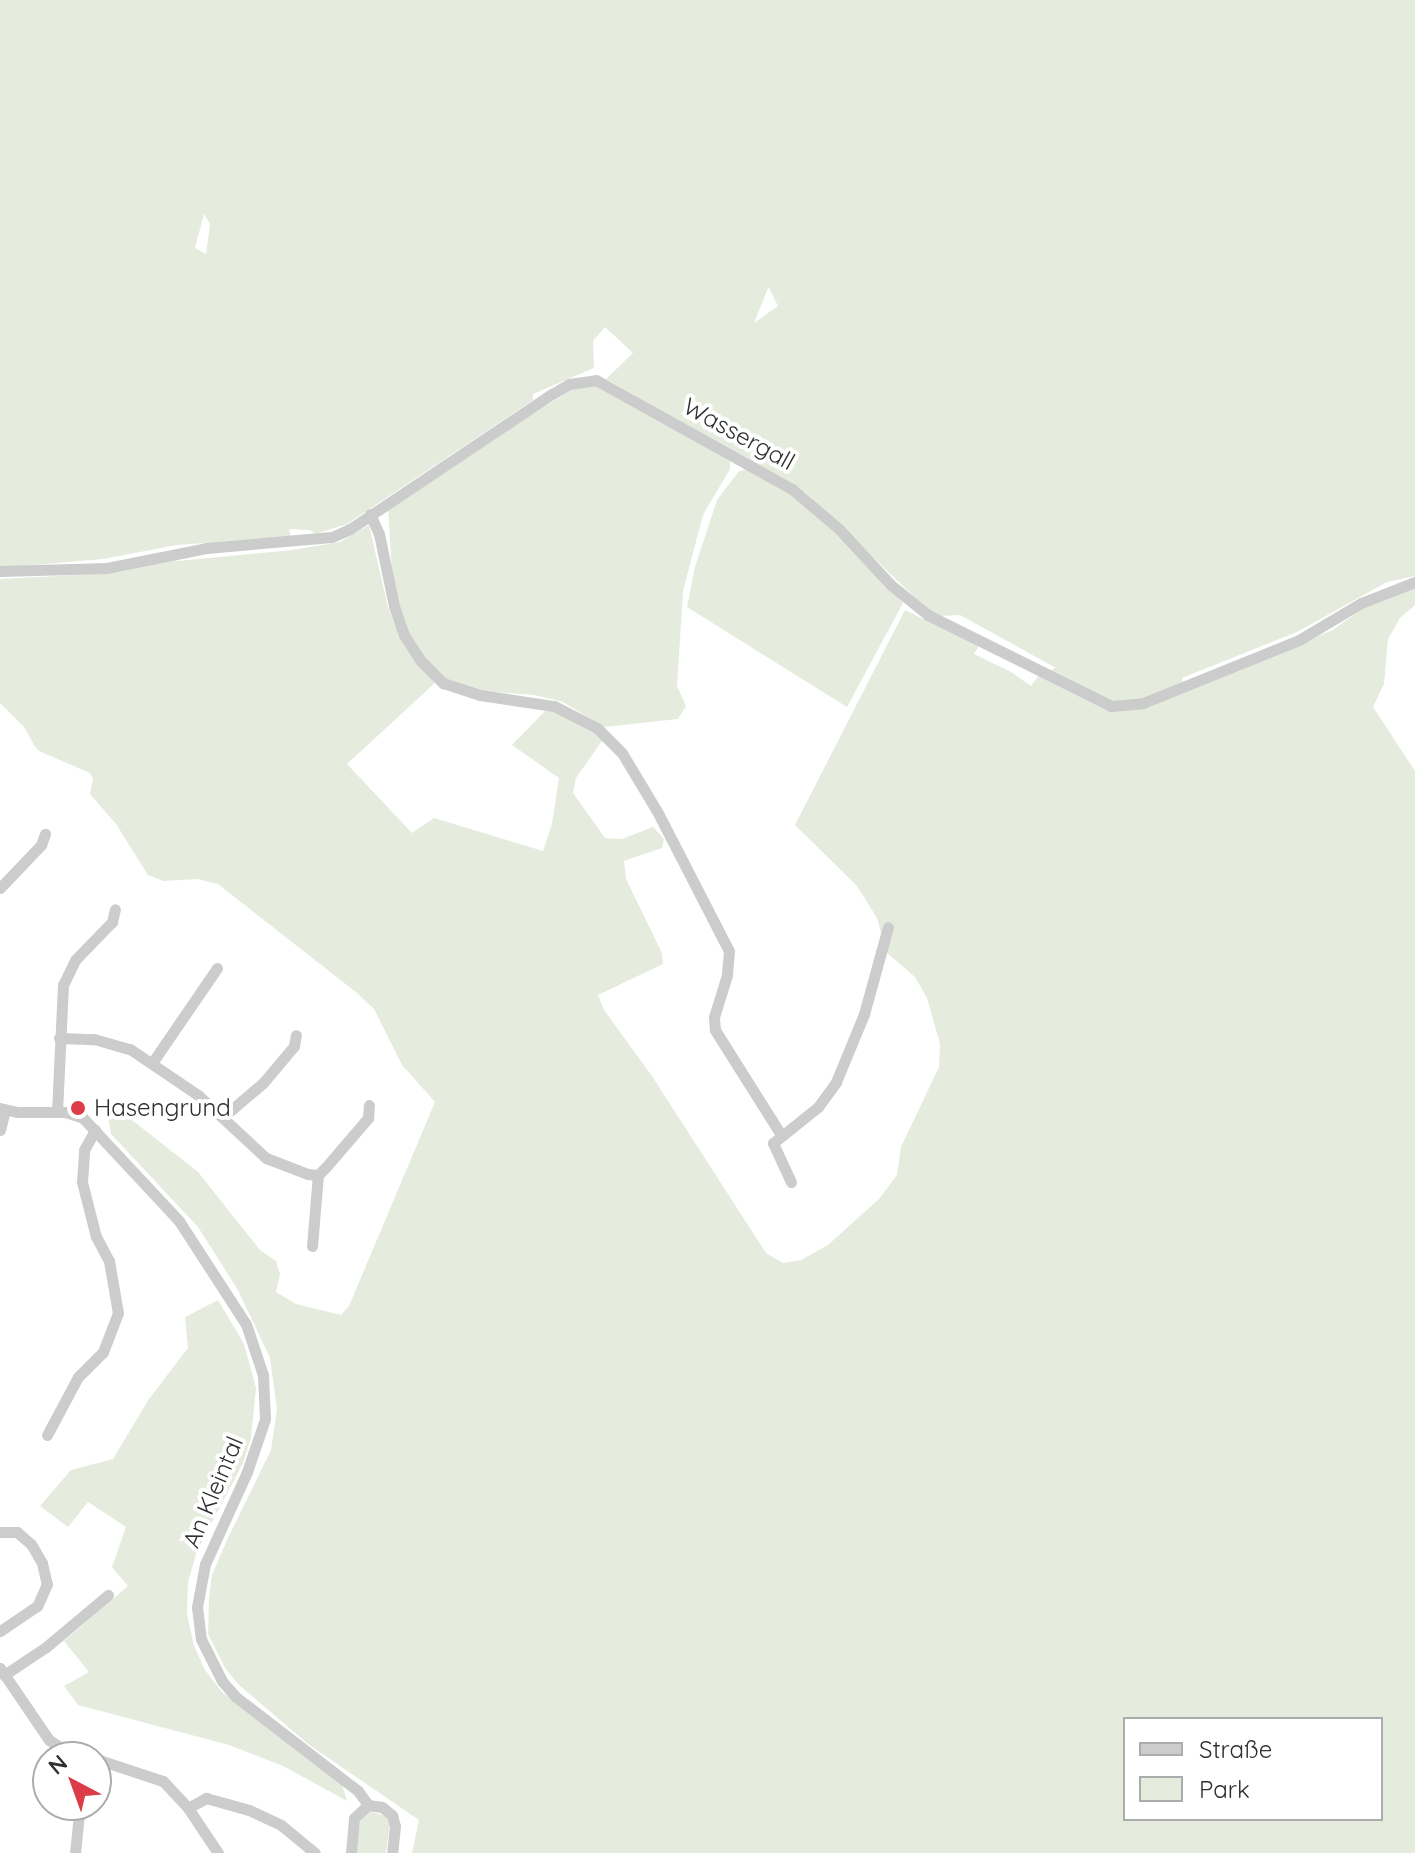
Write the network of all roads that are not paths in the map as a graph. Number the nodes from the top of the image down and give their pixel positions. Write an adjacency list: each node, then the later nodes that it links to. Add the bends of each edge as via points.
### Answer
1 (370, 514): 2 (street, Wassergall, via 341,533 308,540 206,548 107,568); 3 (street, Wassergall, via 552,394 569,384 596,380 792,489 928,615 1111,706 1143,703 1286,646 1361,603); 18 (street, via 404,635 443,683 480,695 554,706 597,728 622,753 729,951 715,1030)
2 (0, 571)
3 (1415, 582)
4 (45, 834): 5 (street)
5 (0, 888)
6 (115, 909): 10 (street, via 112,922 67,973)
7 (888, 927): 18 (street, via 864,1014 836,1082 818,1107)
8 (217, 968): 11 (street)
9 (296, 1035): 15 (street, via 294,1046 270,1075)
10 (59, 1038): 11 (street, via 113,1042); 14 (street)
11 (152, 1063): 15 (street)
12 (369, 1105): 19 (street, via 368,1118)
13 (3, 1109): 14 (street); 16 (street)
14 (57, 1112): 17 (street, via 77,1115)
15 (223, 1117): 19 (street, via 266,1158)
16 (0, 1130)
17 (95, 1130): 22 (street, via 84,1150 82,1182 96,1237 109,1261 118,1313 106,1346 78,1377); 29 (street, An Kleintal, via 197,1243 246,1324 263,1375 265,1419 258,1446 220,1526 200,1585 199,1623 208,1657 236,1697 358,1791)
18 (781, 1135): 20 (street, via 773,1148)
19 (318, 1175): 21 (street)
20 (791, 1182)
21 (312, 1246)
22 (47, 1435)
23 (0, 1532): 25 (street, via 17,1532 31,1544 47,1584 37,1606)
24 (108, 1595): 26 (street, via 46,1647)
25 (0, 1631)
26 (2, 1672): 27 (street)
27 (51, 1741)
28 (112, 1764): 30 (street, via 163,1781)
29 (368, 1805): 35 (street, via 354,1818); 36 (street, An Kleintal, via 392,1815)
30 (188, 1808): 33 (street); 34 (street, via 206,1798 249,1810 281,1825)
31 (78, 1821): 32 (street)
32 (75, 1853)
33 (218, 1853)
34 (315, 1853)
35 (351, 1853)
36 (392, 1853)

